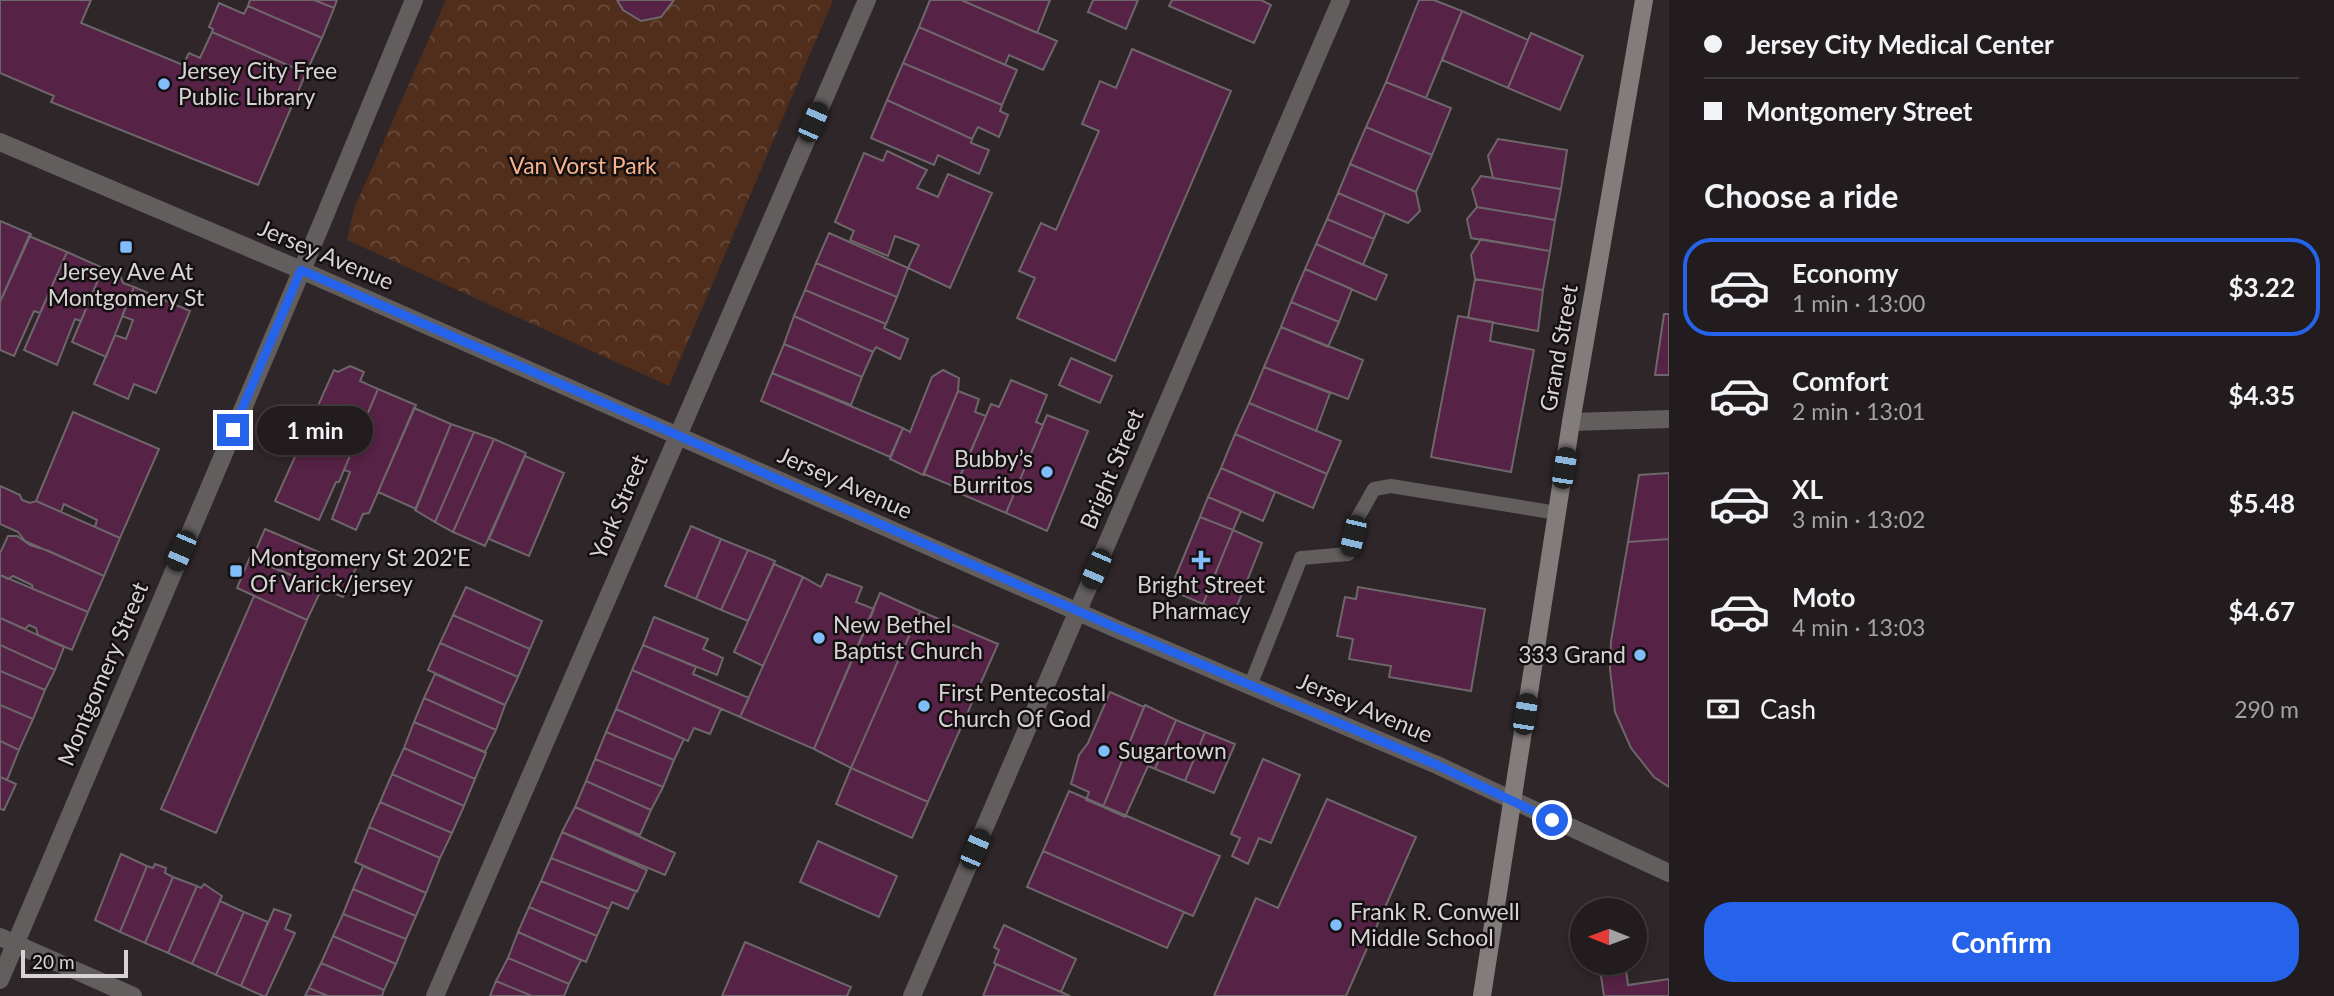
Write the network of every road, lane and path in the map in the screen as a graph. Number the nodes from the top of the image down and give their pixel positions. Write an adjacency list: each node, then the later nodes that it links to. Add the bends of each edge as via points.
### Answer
1 (414, 0): 6 (street, Montgomery Street)
2 (867, 0): 9 (street, York Street)
3 (1341, 0): 11 (street, Bright Street)
4 (1644, 0): 8 (main road, Grand Street)
5 (0, 142): 6 (street, Jersey Avenue)
6 (301, 270): 9 (street, Jersey Avenue); 15 (street, Montgomery Street)
7 (1669, 419): 8 (street)
8 (1571, 422): 10 (main road, Grand Street)
9 (677, 436): 11 (street, Jersey Avenue); 18 (street, York Street)
10 (1557, 513): 12 (lane, via 1391,486 1374,489 1357,519 1348,554 1301,558); 13 (main road, Grand Street)
11 (1078, 610): 12 (street, Jersey Avenue); 19 (street, Bright Street)
12 (1250, 686): 13 (street, Jersey Avenue)
13 (1511, 801): 14 (street, Jersey Avenue); 20 (main road, Grand Street)
14 (1669, 873)
15 (8, 940): 16 (street, Montgomery Street); 17 (street)
16 (0, 980)
17 (133, 996)
18 (435, 996)
19 (912, 996)
20 (1482, 996)

